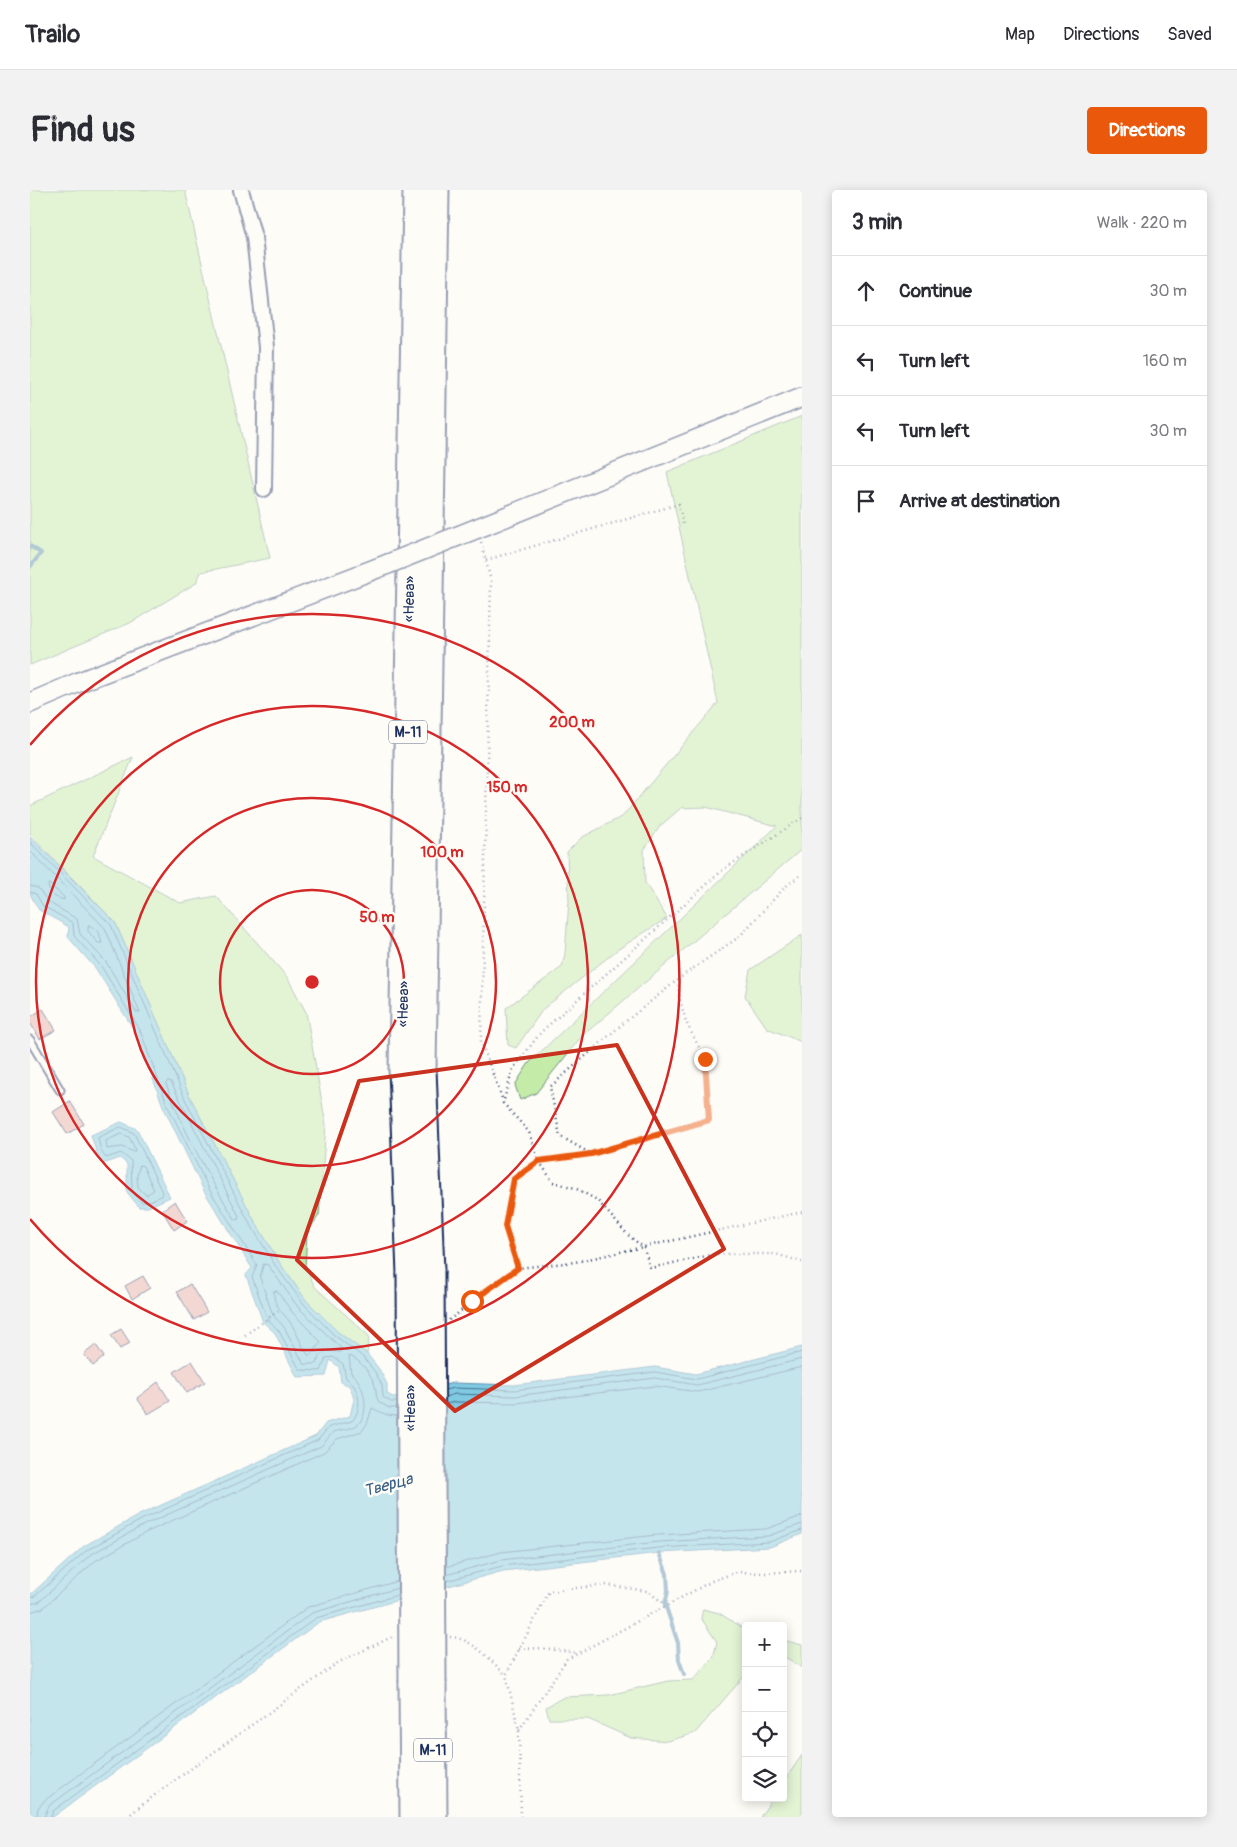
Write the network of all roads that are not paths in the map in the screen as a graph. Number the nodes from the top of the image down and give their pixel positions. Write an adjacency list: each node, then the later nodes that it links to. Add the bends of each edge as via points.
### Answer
1 (241, 190): 5 (street, via 254,237 266,347)
2 (416, 190): 9 (highway, «Нева» / М-11, via 402,1070)
3 (436, 190): 9 (highway, «Нева» / М-11)
4 (802, 397): 6 (main road, bridge, via 388,564)
5 (264, 490)
6 (30, 703)
7 (30, 1040): 8 (lane)
8 (60, 1090)
9 (420, 1272): 10 (highway, «Нева» / М-11, bridge)
10 (422, 1683): 11 (highway, «Нева» / М-11); 12 (highway, «Нева» / М-11)
11 (414, 1817)
12 (434, 1817)

